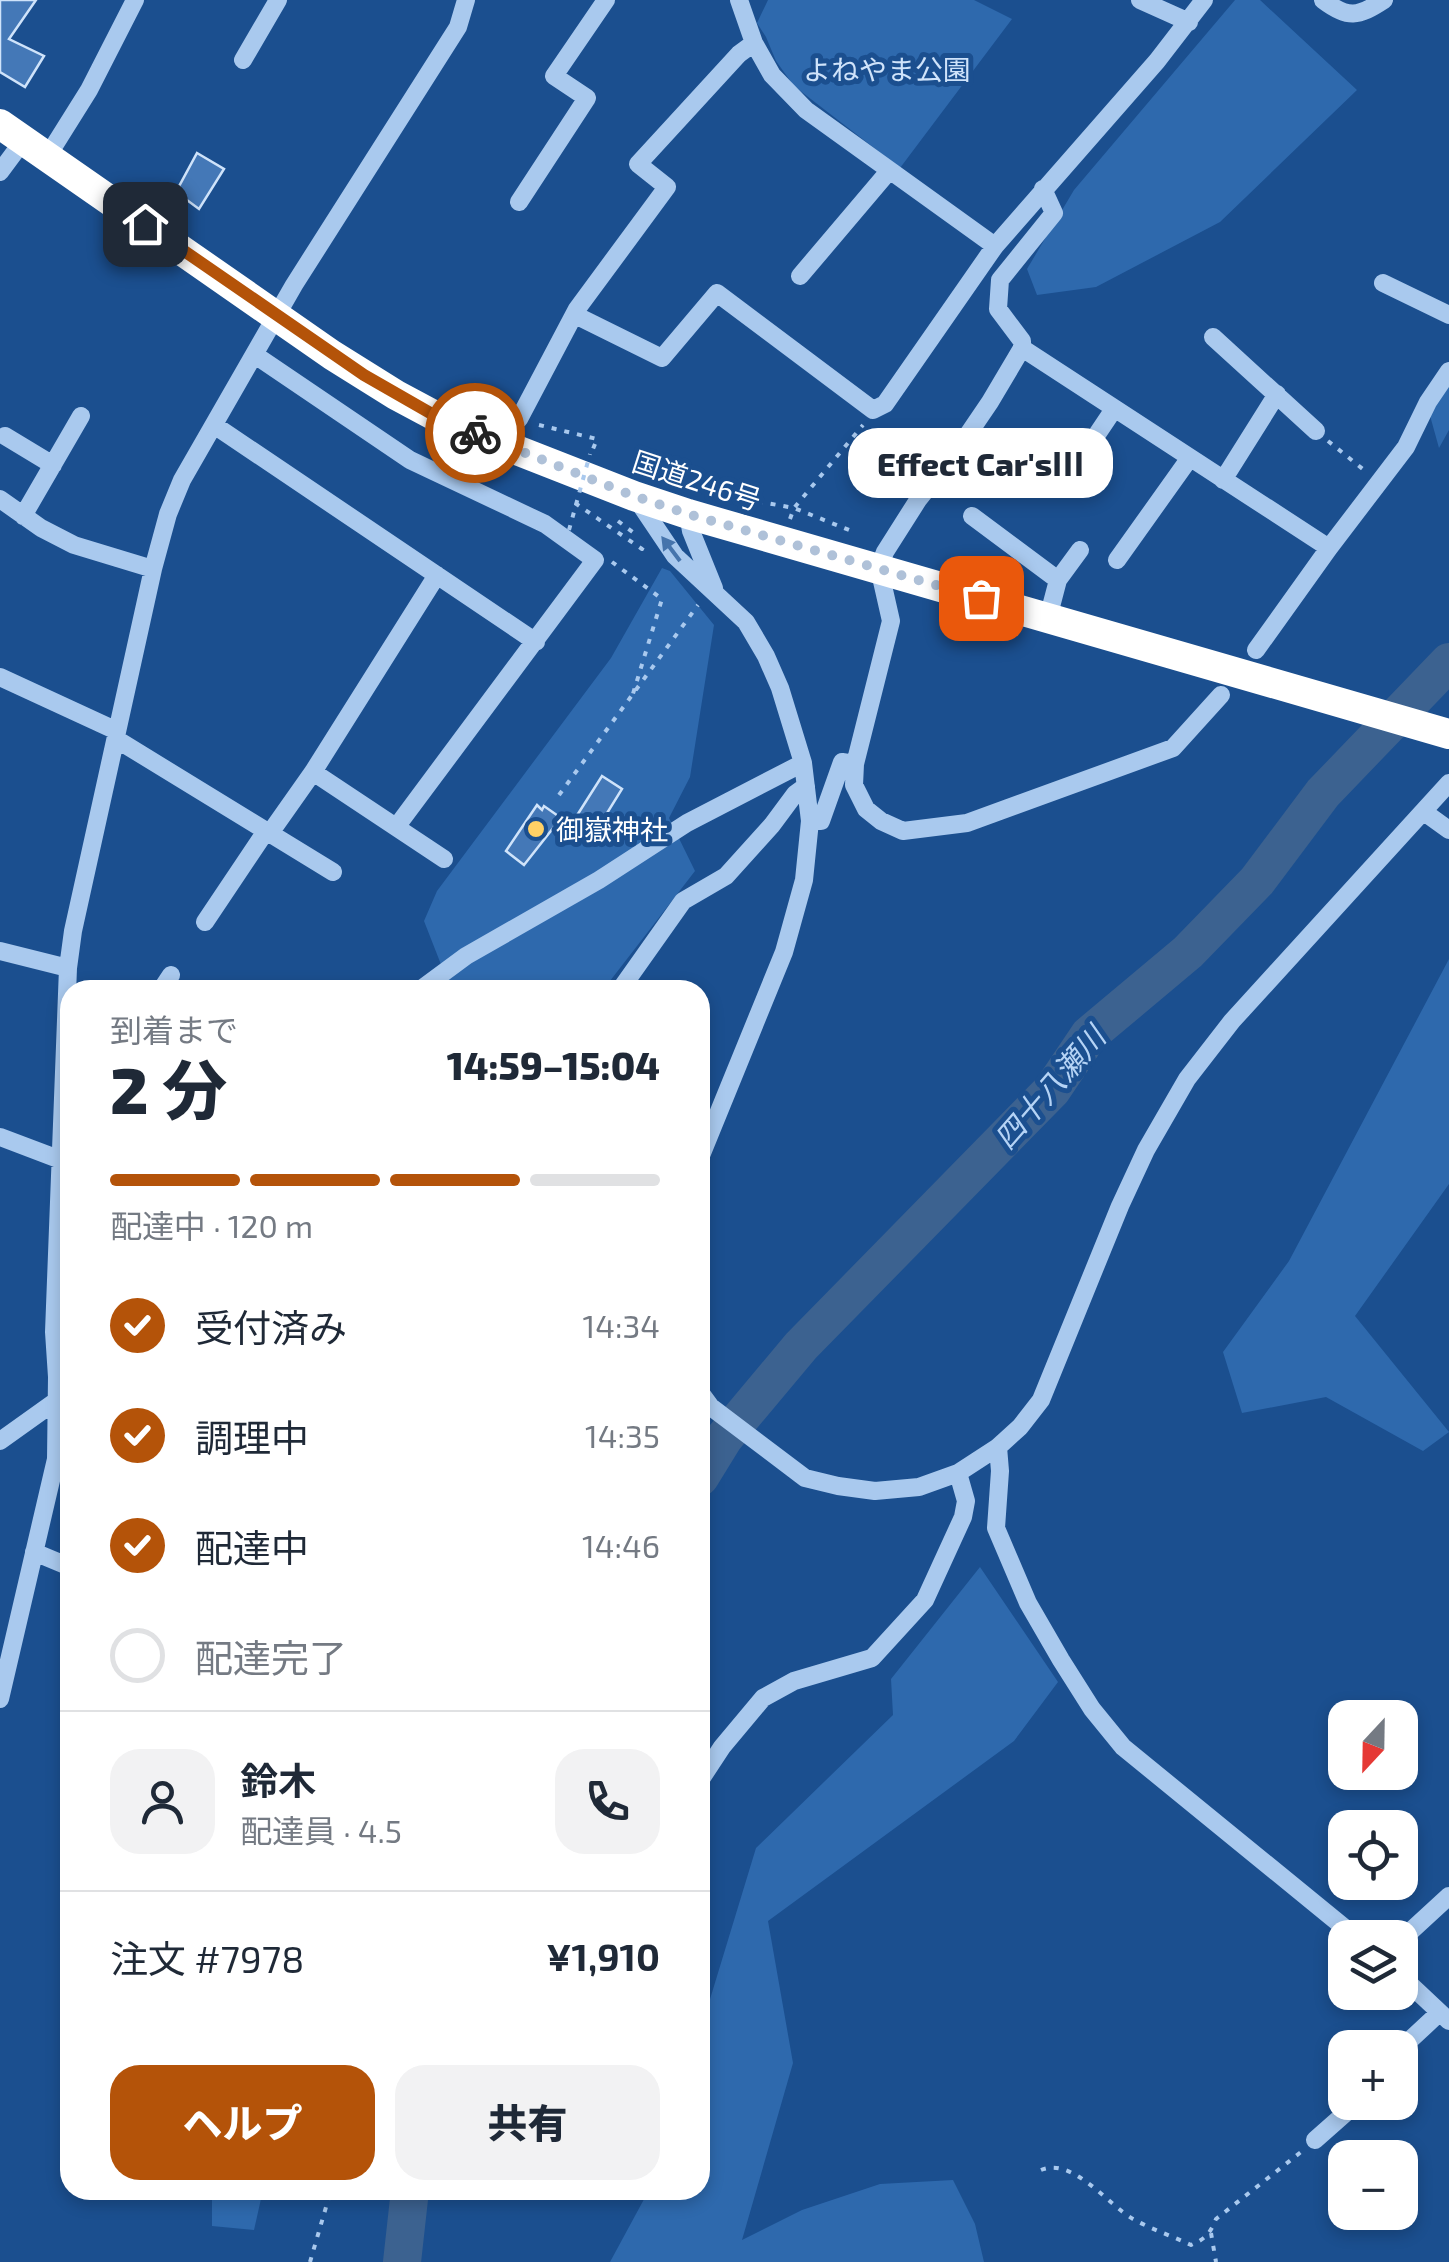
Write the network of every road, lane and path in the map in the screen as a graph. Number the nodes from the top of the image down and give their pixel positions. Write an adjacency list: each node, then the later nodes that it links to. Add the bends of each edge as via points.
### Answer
1 (134, 0): 13 (street, via 89,90)
2 (278, 0): 12 (street)
3 (466, 0): 22 (street, via 458,28)
4 (606, 0): 17 (street, via 554,76 587,98)
5 (738, 0): 11 (street)
6 (1140, 0): 10 (street)
7 (1204, 0): 10 (street)
8 (1323, 0): 9 (street, via 1355,15)
9 (1384, 0)
10 (1188, 22): 16 (street)
11 (754, 43): 14 (street, via 806,110); 23 (street, via 638,164 667,187)
12 (243, 60)
13 (23, 141): 15 (street); 22 (highway, 国道246号)
14 (890, 171): 18 (street); 19 (street)
15 (0, 172)
16 (1043, 189): 18 (street); 25 (street, via 1054,212 1000,280 998,309)
17 (518, 202)
18 (995, 246): 30 (street, via 885,404)
19 (800, 276)
20 (1383, 283): 21 (street)
21 (1449, 314)
22 (277, 315): 26 (street); 45 (highway, 国道246号, via 396,395)
23 (575, 315): 30 (street, via 662,358 717,293); 32 (street)
24 (1225, 340): 28 (street)
25 (1022, 348): 29 (street); 57 (street, via 888,545)
26 (255, 355): 33 (street); 63 (street, via 410,460 546,524 594,560)
27 (1449, 371): 40 (street)
28 (1277, 394): 34 (street); 39 (street)
29 (1114, 408): 36 (street); 38 (street)
30 (873, 410): 44 (path)
31 (81, 416): 37 (street)
32 (519, 420): 43 (path, bridge, via 596,439)
33 (214, 425): 58 (street, via 182,480); 59 (street)
34 (1316, 431): 40 (path)
35 (4, 436): 37 (street)
36 (1189, 459): 39 (street); 56 (street, via 1124,536)
37 (53, 466): 47 (street)
38 (1069, 476)
39 (1223, 480): 52 (street)
40 (1379, 483): 52 (street)
41 (0, 499): 47 (street)
42 (745, 499): 44 (path)
43 (576, 503): 49 (path, bridge); 53 (path)
44 (794, 508): 50 (path)
45 (626, 509): 46 (highway, 国道246号); 51 (path); 61 (street, one-way to 45)
46 (688, 514): 57 (highway, 国道246号); 61 (street)
47 (23, 516): 58 (street, via 74,545)
48 (972, 516): 60 (street)
49 (569, 530)
50 (854, 532)
51 (646, 542)
52 (1329, 548): 64 (street)
53 (642, 549)
54 (1080, 550): 60 (street)
55 (600, 553): 67 (path, via 662,599)
56 (1117, 560)
57 (880, 568): 62 (highway, 国道246号); 71 (street, via 891,621)
58 (154, 569): 69 (street)
59 (436, 575): 63 (street); 72 (street)
60 (1058, 580): 62 (street)
61 (713, 591): 67 (path); 70 (street, via 746,622 766,656)
62 (1048, 618): 68 (highway, 国道246号)
63 (536, 642): 78 (street)
64 (1256, 650)
65 (0, 678): 69 (street)
66 (1221, 695): 71 (street, via 1172,748 966,823 903,830 881,821 854,785)
67 (632, 697): 75 (path)
68 (1449, 734)
69 (116, 735): 80 (street); 85 (street)
70 (803, 763): 74 (street); 87 (street, via 686,823)
71 (855, 764): 77 (street, via 842,762 821,821)
72 (313, 772): 78 (street); 80 (street)
73 (1449, 782): 76 (street)
74 (806, 786): 77 (street); 88 (street, via 726,876 684,901)
75 (560, 795)
76 (1424, 812): 79 (street); 98 (street, via 1232,1021 1187,1080 1120,1206 1041,1400)
77 (810, 821): 89 (street, via 804,880 784,952)
78 (397, 826): 81 (street)
79 (1449, 830)
80 (268, 832): 82 (street); 83 (street)
81 (444, 859)
82 (333, 872)
83 (205, 922)
84 (0, 950): 85 (street)
85 (68, 968): 86 (street)
86 (68, 980)
87 (434, 980)
88 (627, 980)
89 (710, 1133)
90 (0, 1137): 91 (street)
91 (60, 1160)
92 (60, 1185): 93 (street, via 54,1332)
93 (60, 1373)
94 (60, 1389): 97 (street)
95 (710, 1403): 99 (street, via 805,1478 876,1491 919,1487)
96 (60, 1411): 100 (street)
97 (0, 1440)
98 (998, 1447): 99 (street); 105 (street, via 996,1528 1028,1603 1092,1709 1123,1747)
99 (958, 1473): 103 (street, via 963,1518 925,1600 872,1658 794,1681 764,1698)
100 (34, 1552): 101 (street); 102 (street)
101 (60, 1563)
102 (0, 1699)
103 (710, 1765)
104 (1449, 1896): 106 (street)
105 (1335, 1920)
106 (1418, 1924)
107 (1418, 1992): 108 (street)
108 (1444, 2017): 109 (street)
109 (1418, 2035)
110 (1338, 2120): 111 (street)
111 (1316, 2140): 114 (path, via 1216,2219)
112 (1041, 2170): 114 (path, via 1064,2168 1131,2218 1191,2245)
113 (328, 2200): 115 (path)
114 (1211, 2232): 116 (path)
115 (310, 2262)
116 (1216, 2262)

